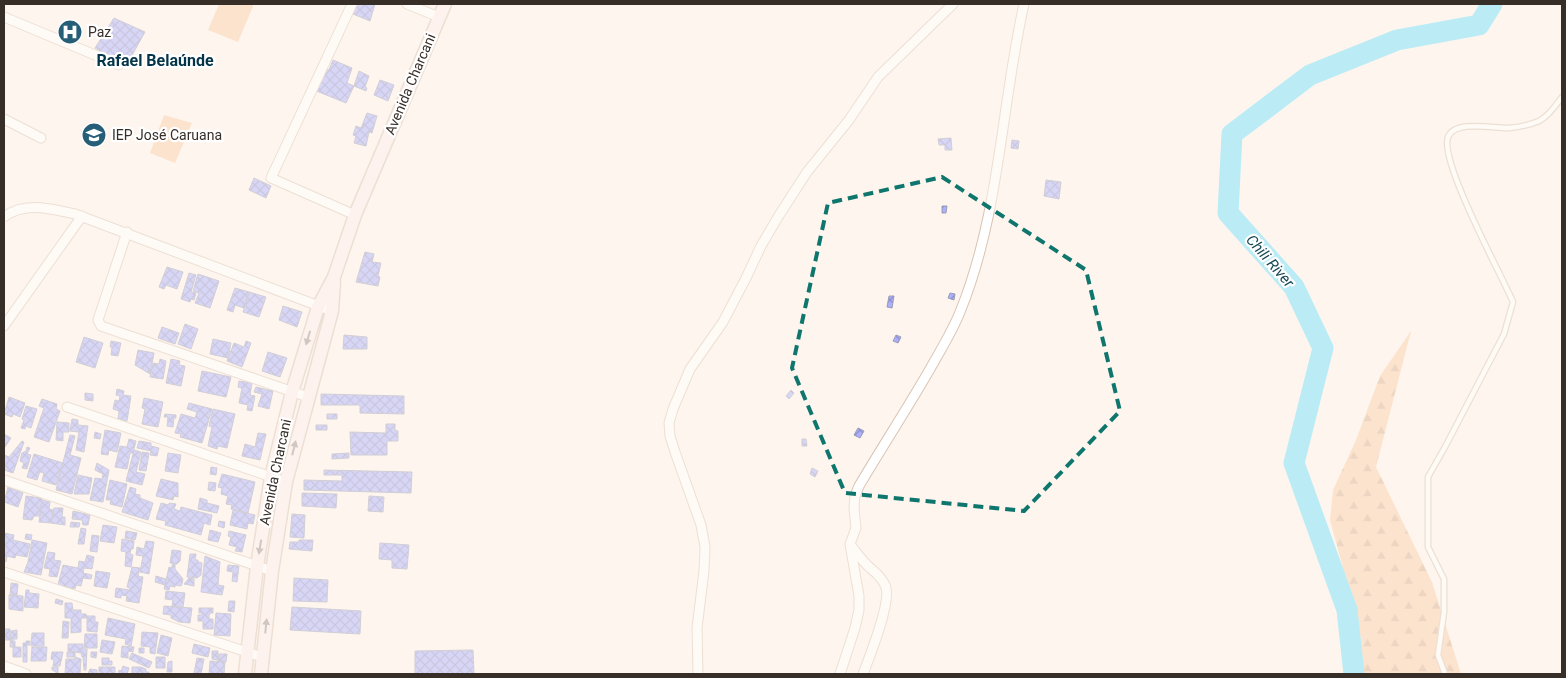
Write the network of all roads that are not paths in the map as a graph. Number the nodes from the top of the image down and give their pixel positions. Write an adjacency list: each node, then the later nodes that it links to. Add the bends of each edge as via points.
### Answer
1 (352, 4): 12 (street, via 271,178)
2 (408, 4): 7 (street)
3 (444, 4): 7 (main road, Avenida Charcani)
4 (952, 4): 36 (street, via 878,77 808,172 761,246 723,322 690,369 673,410 670,436 701,525 705,547 697,628)
5 (1024, 4): 26 (street, via 994,188 972,277 940,351 859,486 854,508 856,528)
6 (4, 17): 8 (street)
7 (439, 17): 12 (main road, Avenida Charcani)
8 (119, 65)
9 (1562, 97): 39 (lane, via 1540,121 1507,128 1469,126 1454,130 1448,137 1448,151 1471,216 1513,302 1504,334 1428,477 1428,547 1444,578 1444,612 1438,656)
10 (4, 119): 11 (street)
11 (41, 138)
12 (355, 215): 16 (main road, Avenida Charcani)
13 (82, 216): 14 (street, via 44,208 20,208); 15 (street); 19 (street)
14 (4, 217)
15 (127, 232): 17 (street); 20 (street, via 98,320 101,326)
16 (334, 277): 17 (main road, Avenida Charcani); 18 (main road, Avenida Charcani)
17 (318, 307): 18 (street); 20 (main road, Avenida Charcani, one-way to 20)
18 (332, 311): 21 (main road, Avenida Charcani)
19 (4, 326)
20 (292, 392): 21 (street); 23 (main road, Avenida Charcani)
21 (308, 397): 25 (main road, Avenida Charcani, one-way to 21)
22 (67, 407): 23 (street)
23 (271, 477): 25 (street); 27 (main road, Avenida Charcani, one-way to 27)
24 (4, 480): 27 (street)
25 (286, 482): 28 (main road, Avenida Charcani)
26 (850, 544): 37 (street, via 859,610); 38 (street, via 880,576 888,592)
27 (257, 566): 28 (street); 30 (main road, Avenida Charcani)
28 (272, 571): 31 (main road, Avenida Charcani, one-way to 28)
29 (4, 572): 30 (street)
30 (248, 653): 31 (street); 34 (main road, Avenida Charcani)
31 (262, 657): 35 (main road, Avenida Charcani)
32 (4, 666): 33 (street)
33 (26, 674)
34 (245, 674)
35 (261, 674)
36 (698, 674)
37 (840, 674)
38 (863, 674)
39 (1445, 674)

